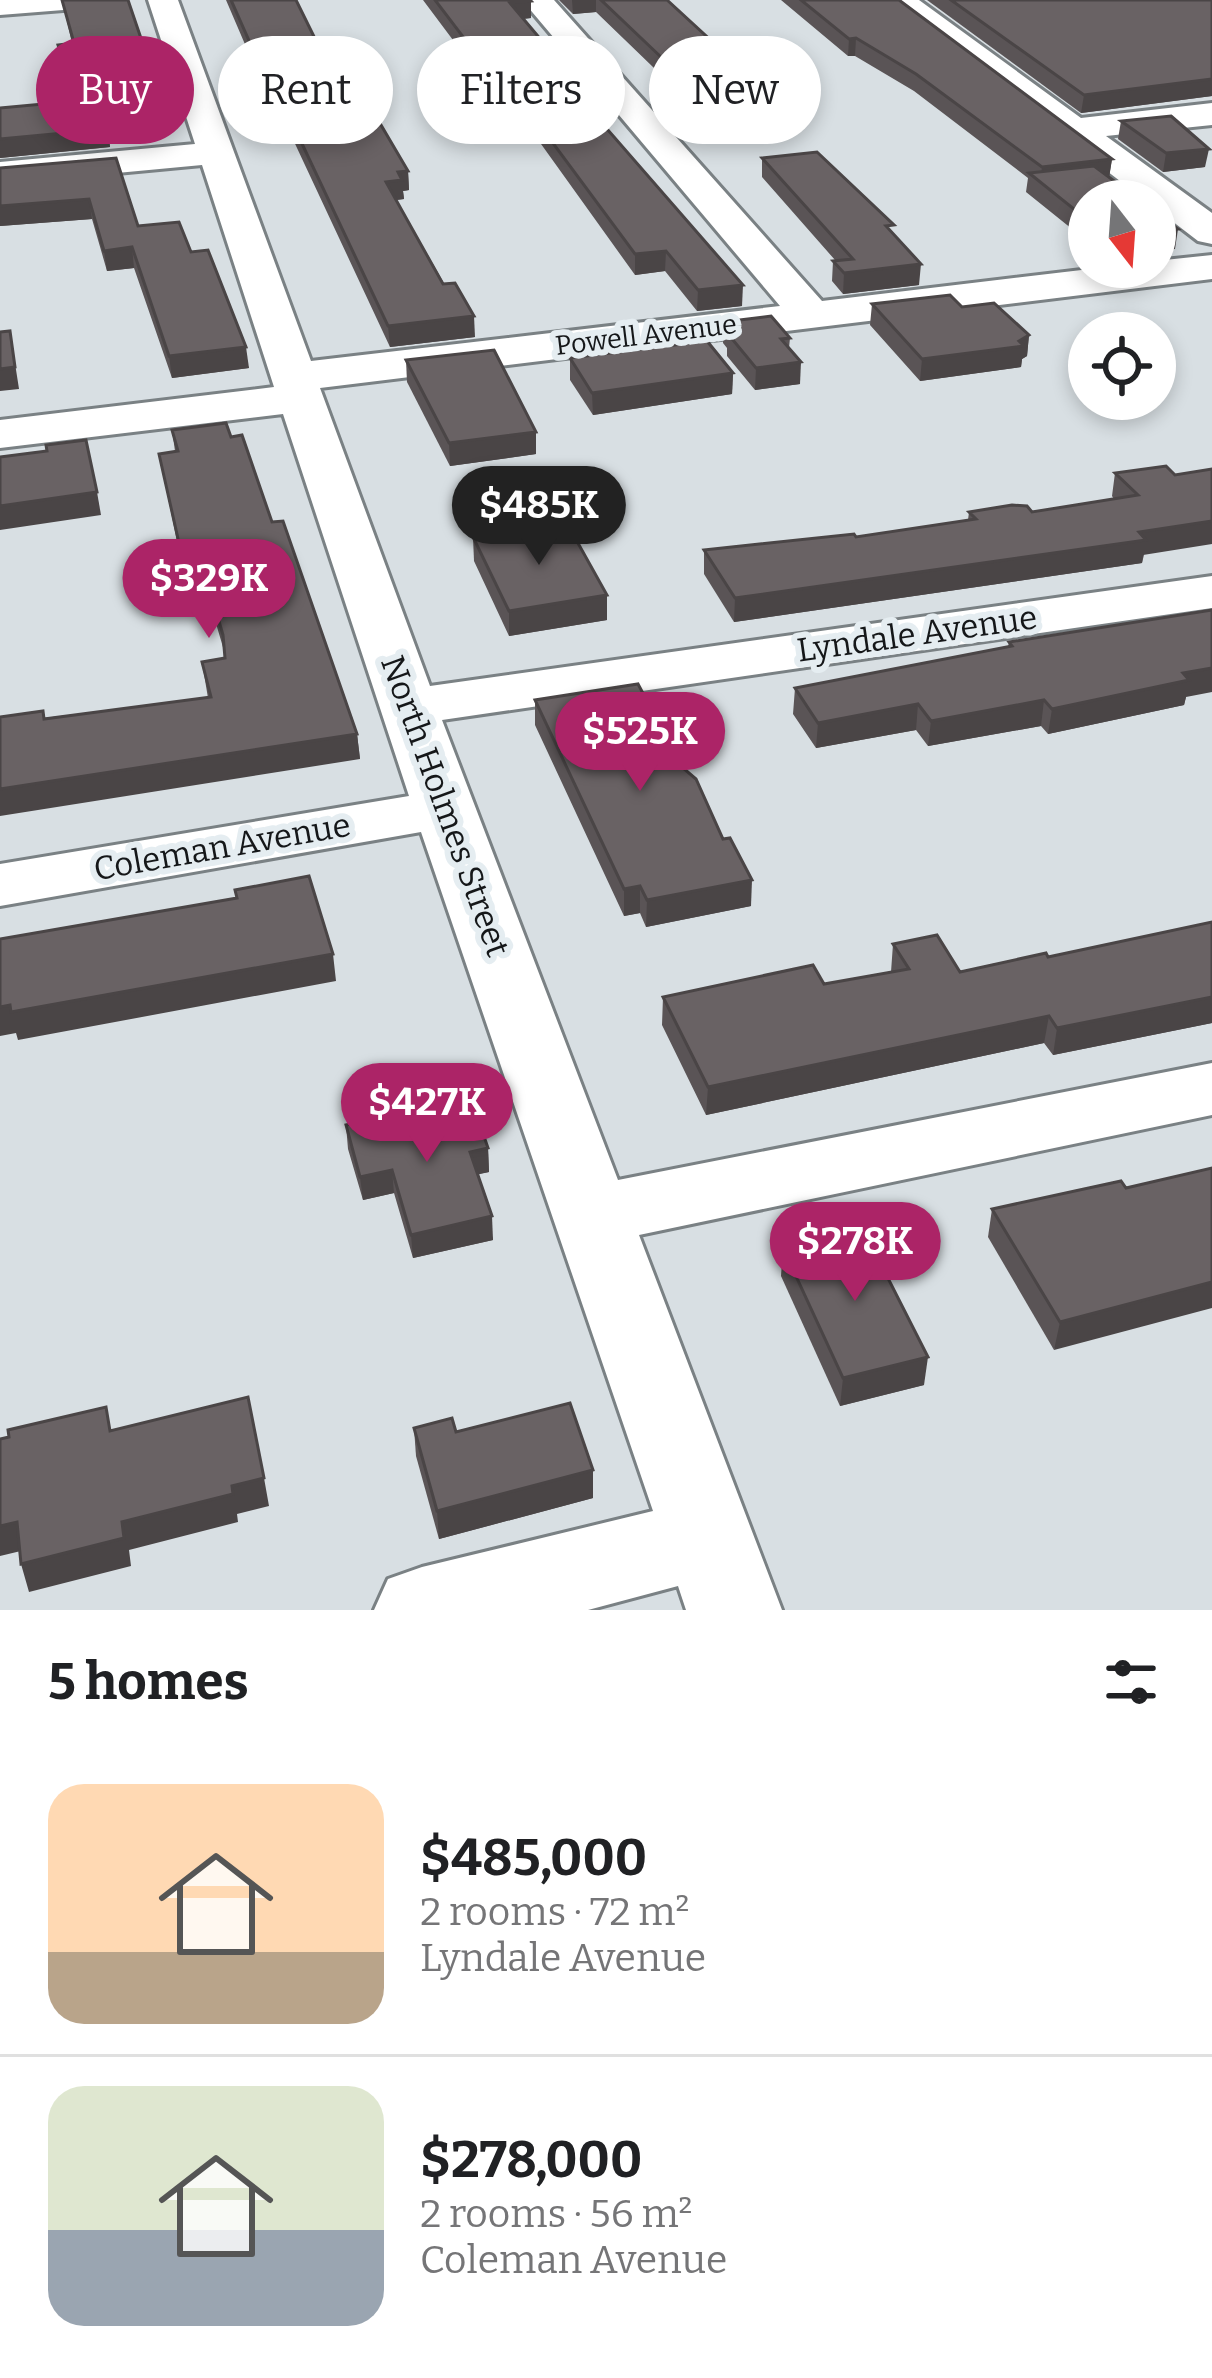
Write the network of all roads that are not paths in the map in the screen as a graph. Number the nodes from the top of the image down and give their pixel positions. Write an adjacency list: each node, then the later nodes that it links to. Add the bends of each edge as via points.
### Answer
1 (76, 0): 6 (street)
2 (163, 0): 9 (street, North Holmes Street)
3 (537, 0): 13 (street)
4 (947, 2): 5 (street)
5 (903, 3): 8 (street)
6 (0, 6)
7 (1212, 114): 8 (street)
8 (1074, 129): 11 (street)
9 (215, 153): 10 (street); 14 (street, North Holmes Street)
10 (0, 173)
11 (1212, 232)
12 (1212, 267): 13 (street, Powell Avenue)
13 (811, 315): 14 (street, Powell Avenue)
14 (298, 387): 15 (street, Powell Avenue); 17 (street, North Holmes Street)
15 (0, 434)
16 (1212, 592): 17 (street, Lyndale Avenue)
17 (408, 707): 18 (street, North Holmes Street)
18 (445, 808): 19 (street, Coleman Avenue); 21 (street, North Holmes Street)
19 (0, 885)
20 (1212, 1089): 21 (street)
21 (592, 1215): 22 (street, North Holmes Street)
22 (721, 1574): 23 (street)
23 (422, 1610)

